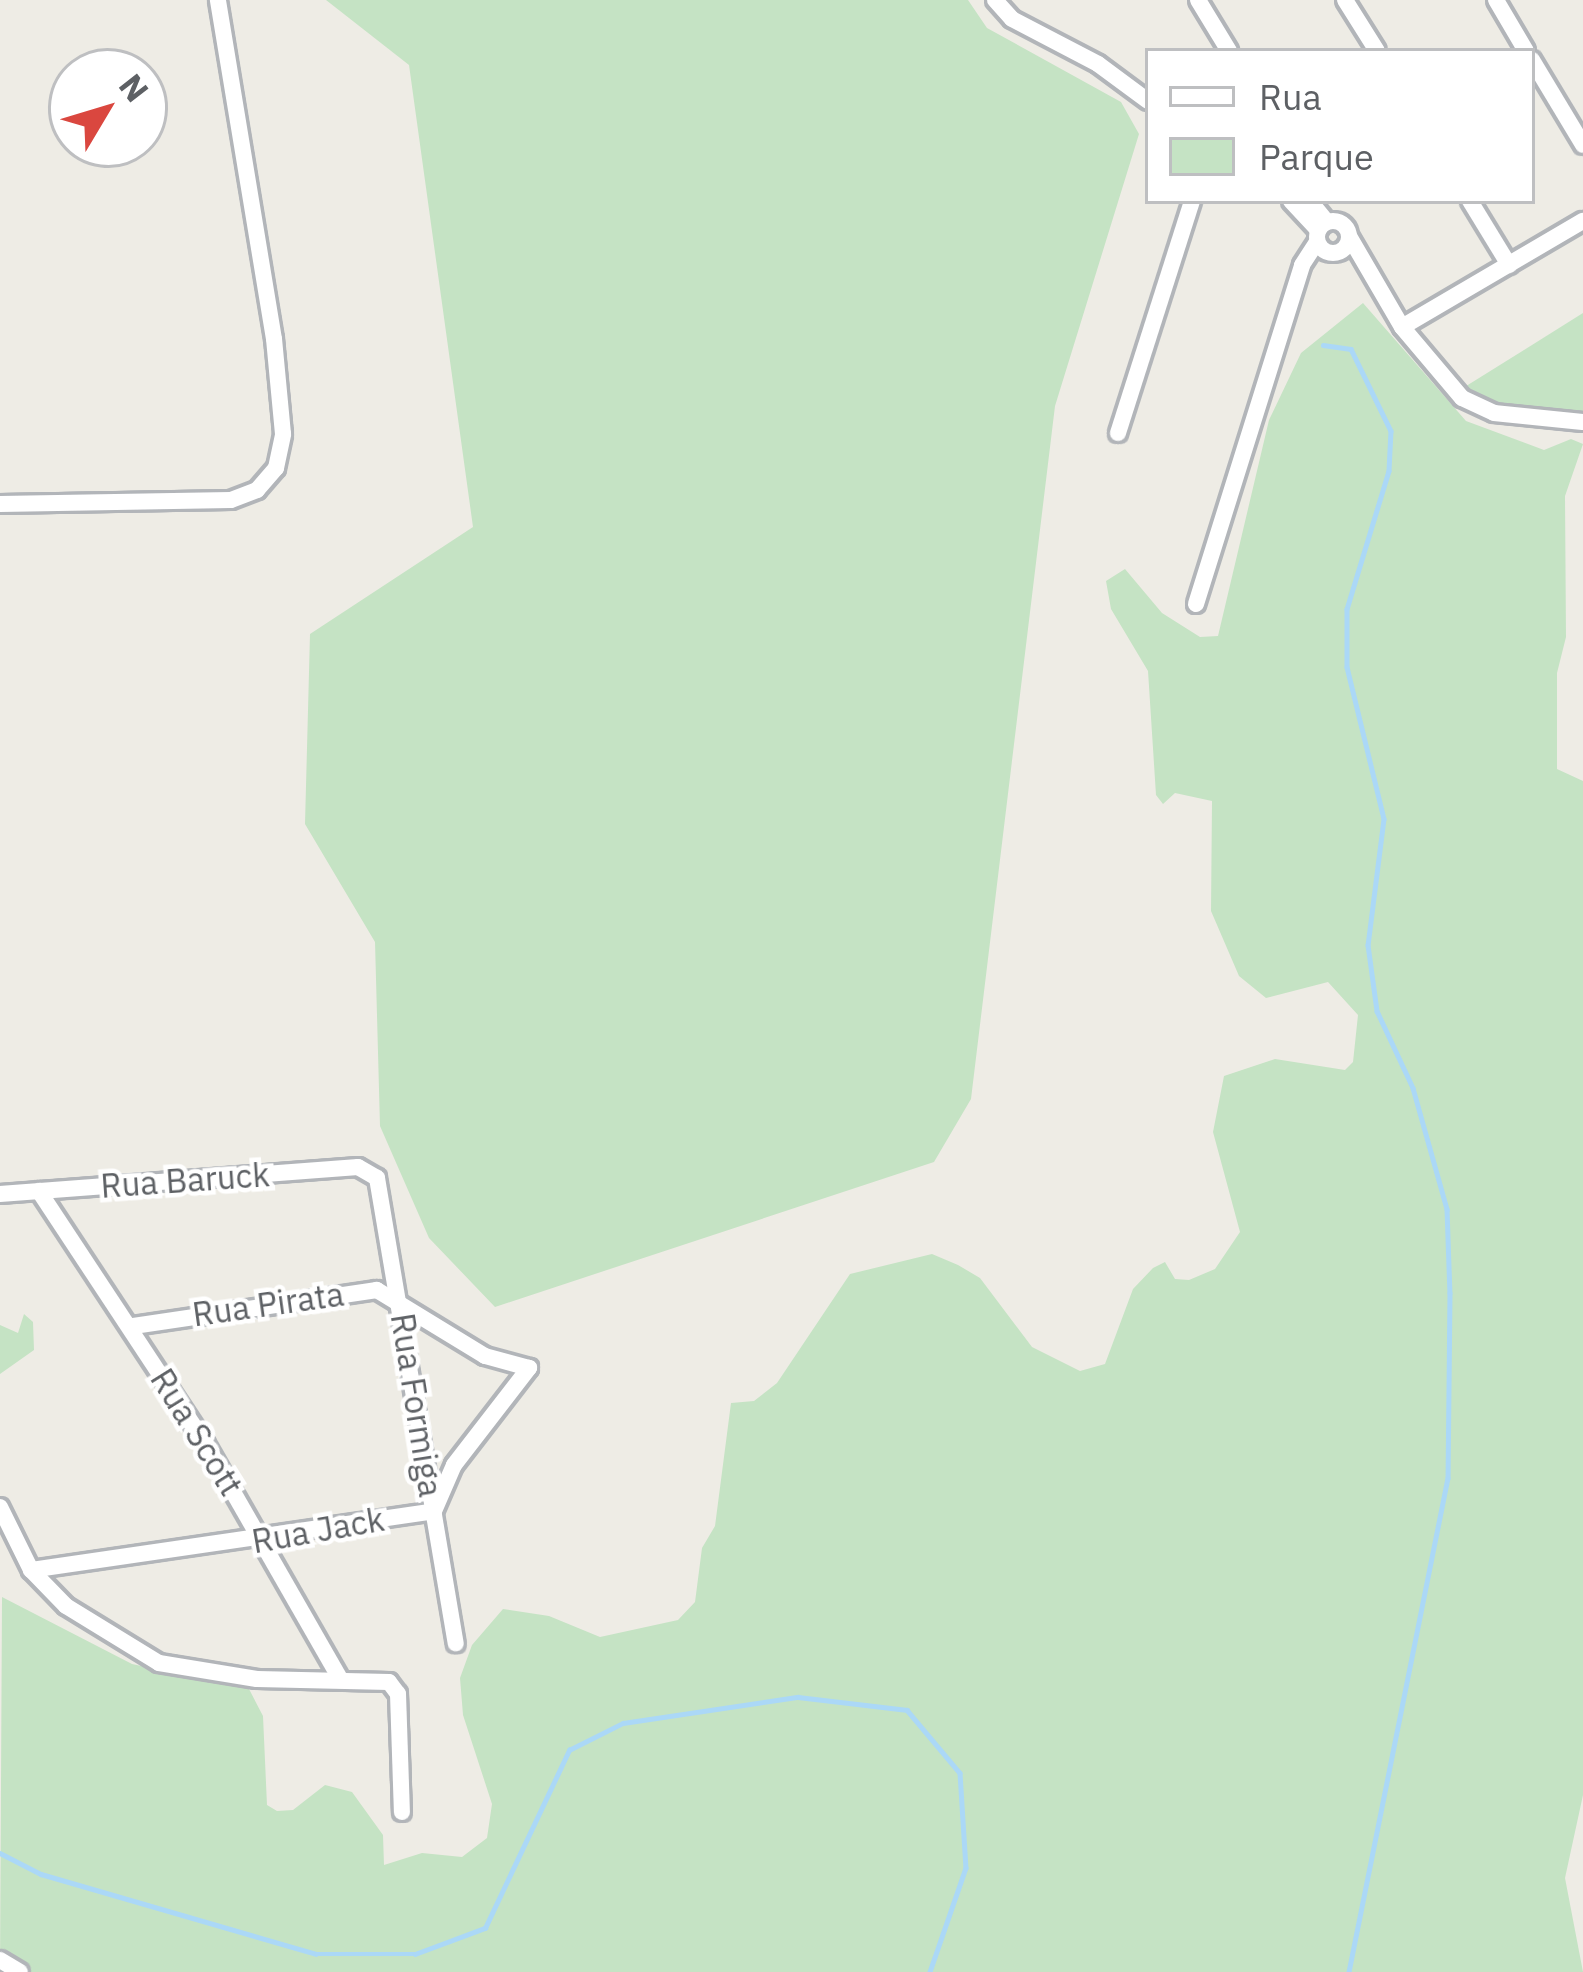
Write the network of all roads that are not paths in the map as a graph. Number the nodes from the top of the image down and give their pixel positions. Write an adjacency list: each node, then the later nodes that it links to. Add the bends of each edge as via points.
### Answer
1 (218, 0): 24 (street, via 274,339 283,434 276,468 257,490 231,500)
2 (995, 0): 10 (street, via 1012,19)
3 (1198, 0): 6 (street)
4 (1345, 0): 7 (street)
5 (1496, 0): 8 (street)
6 (1227, 48)
7 (1375, 48)
8 (1524, 48)
9 (1535, 65): 11 (street)
10 (1145, 99)
11 (1583, 145)
12 (1191, 204): 23 (street)
13 (1294, 204): 18 (street)
14 (1311, 204): 18 (street)
15 (1323, 204): 18 (street)
16 (1472, 204): 19 (street)
17 (1583, 221): 19 (street)
18 (1326, 237): 20 (street); 20 (street, via 1349,236); 25 (street, via 1299,282)
19 (1509, 265): 21 (street)
20 (1373, 282): 21 (street)
21 (1402, 327): 22 (street, via 1446,386 1478,407)
22 (1583, 422)
23 (1118, 433)
24 (0, 504)
25 (1196, 604)
26 (370, 1171): 27 (street, Rua Baruck); 29 (street, Rua Formiga, via 383,1190)
27 (39, 1191): 28 (street, Rua Baruck); 30 (street, Rua Scott)
28 (0, 1194)
29 (401, 1300): 30 (street, Rua Pirata, via 357,1291); 32 (street, Rua Formiga); 32 (street, Rua Pirata, via 484,1356 529,1368 454,1465)
30 (132, 1326): 33 (street, Rua Scott)
31 (0, 1507): 34 (street)
32 (434, 1511): 33 (street, Rua Jack); 35 (street, Rua Formiga)
33 (263, 1540): 34 (street, Rua Jack); 36 (street, Rua Scott)
34 (32, 1570): 36 (street, via 94,1628 159,1663 240,1677)
35 (456, 1643)
36 (341, 1680): 37 (street, via 382,1680 398,1694)
37 (402, 1812)
38 (0, 1960): 39 (street)
39 (20, 1972)

